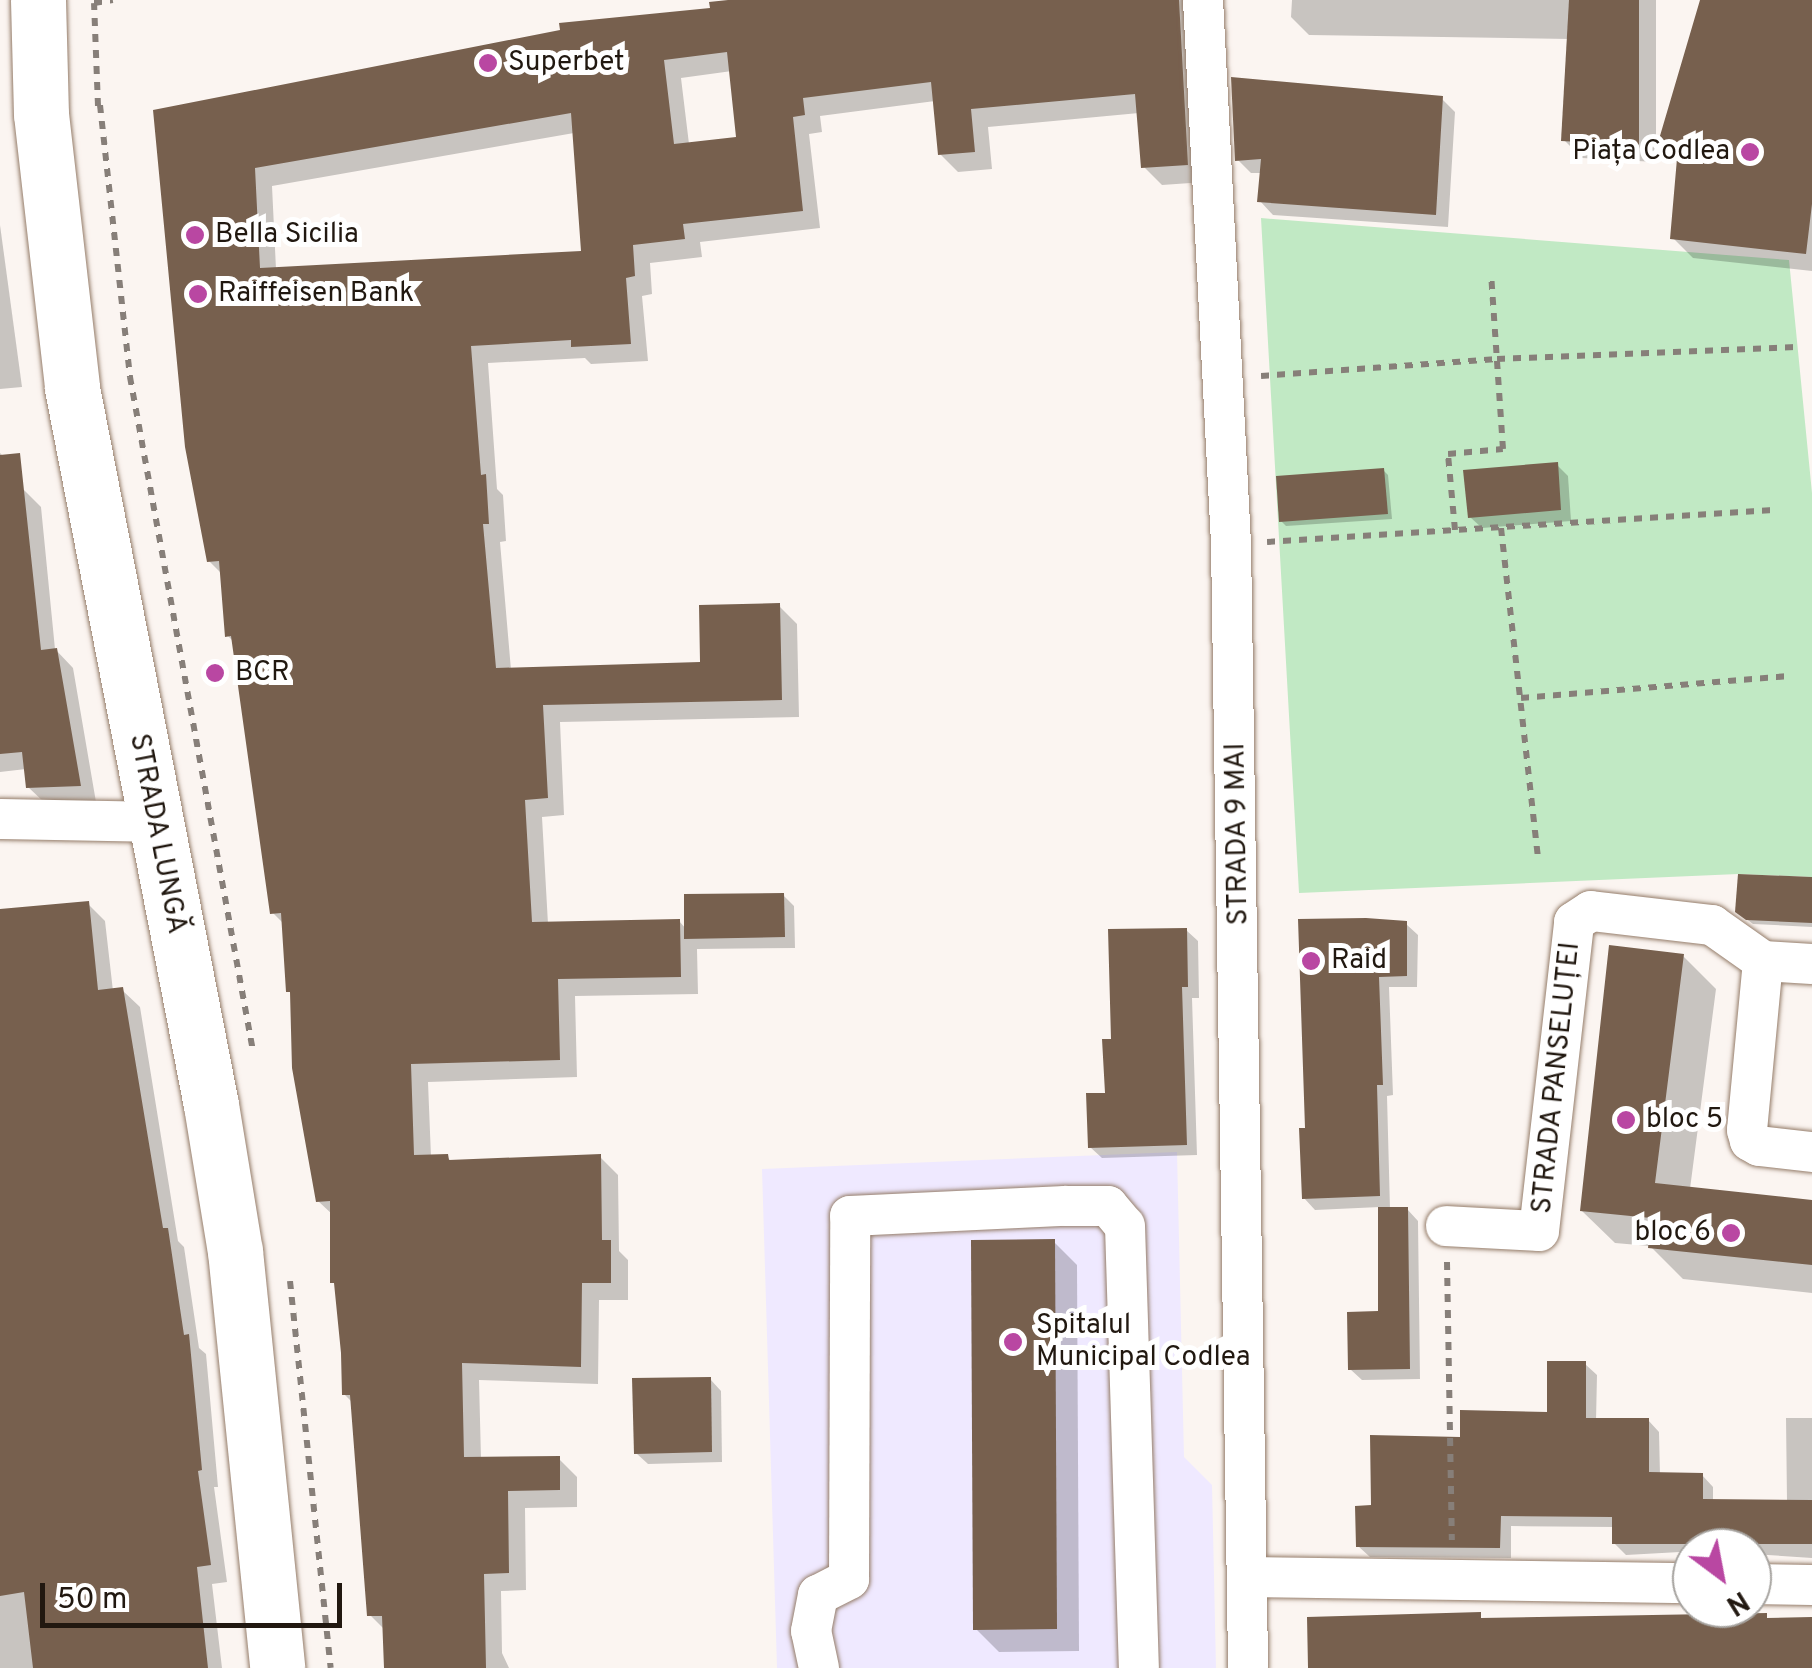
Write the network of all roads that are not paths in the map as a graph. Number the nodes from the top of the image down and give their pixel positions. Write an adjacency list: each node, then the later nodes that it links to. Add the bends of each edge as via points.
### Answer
1 (38, 0): 4 (highway, STRADA LUNGĂ, via 41,114 72,388)
2 (1203, 0): 9 (street, STRADA 9 MAI, via 1231,543)
3 (0, 820): 4 (street)
4 (154, 822): 13 (highway, STRADA LUNGĂ, via 235,1251)
5 (1763, 961): 6 (street); 7 (street, via 1747,1130 1759,1146); 8 (street, STRADA PANSELUȚEI, via 1712,924 1580,914 1574,922 1544,1222 1531,1232)
6 (1812, 964)
7 (1812, 1152)
8 (1446, 1226)
9 (1247, 1577): 10 (street); 16 (street, STRADA 9 MAI)
10 (1672, 1583)
11 (1772, 1584): 12 (street)
12 (1812, 1585)
13 (277, 1668)
14 (819, 1668): 15 (street, via 811,1631 818,1595 848,1579 850,1216 1108,1206 1125,1226)
15 (1139, 1668)
16 (1248, 1668)

